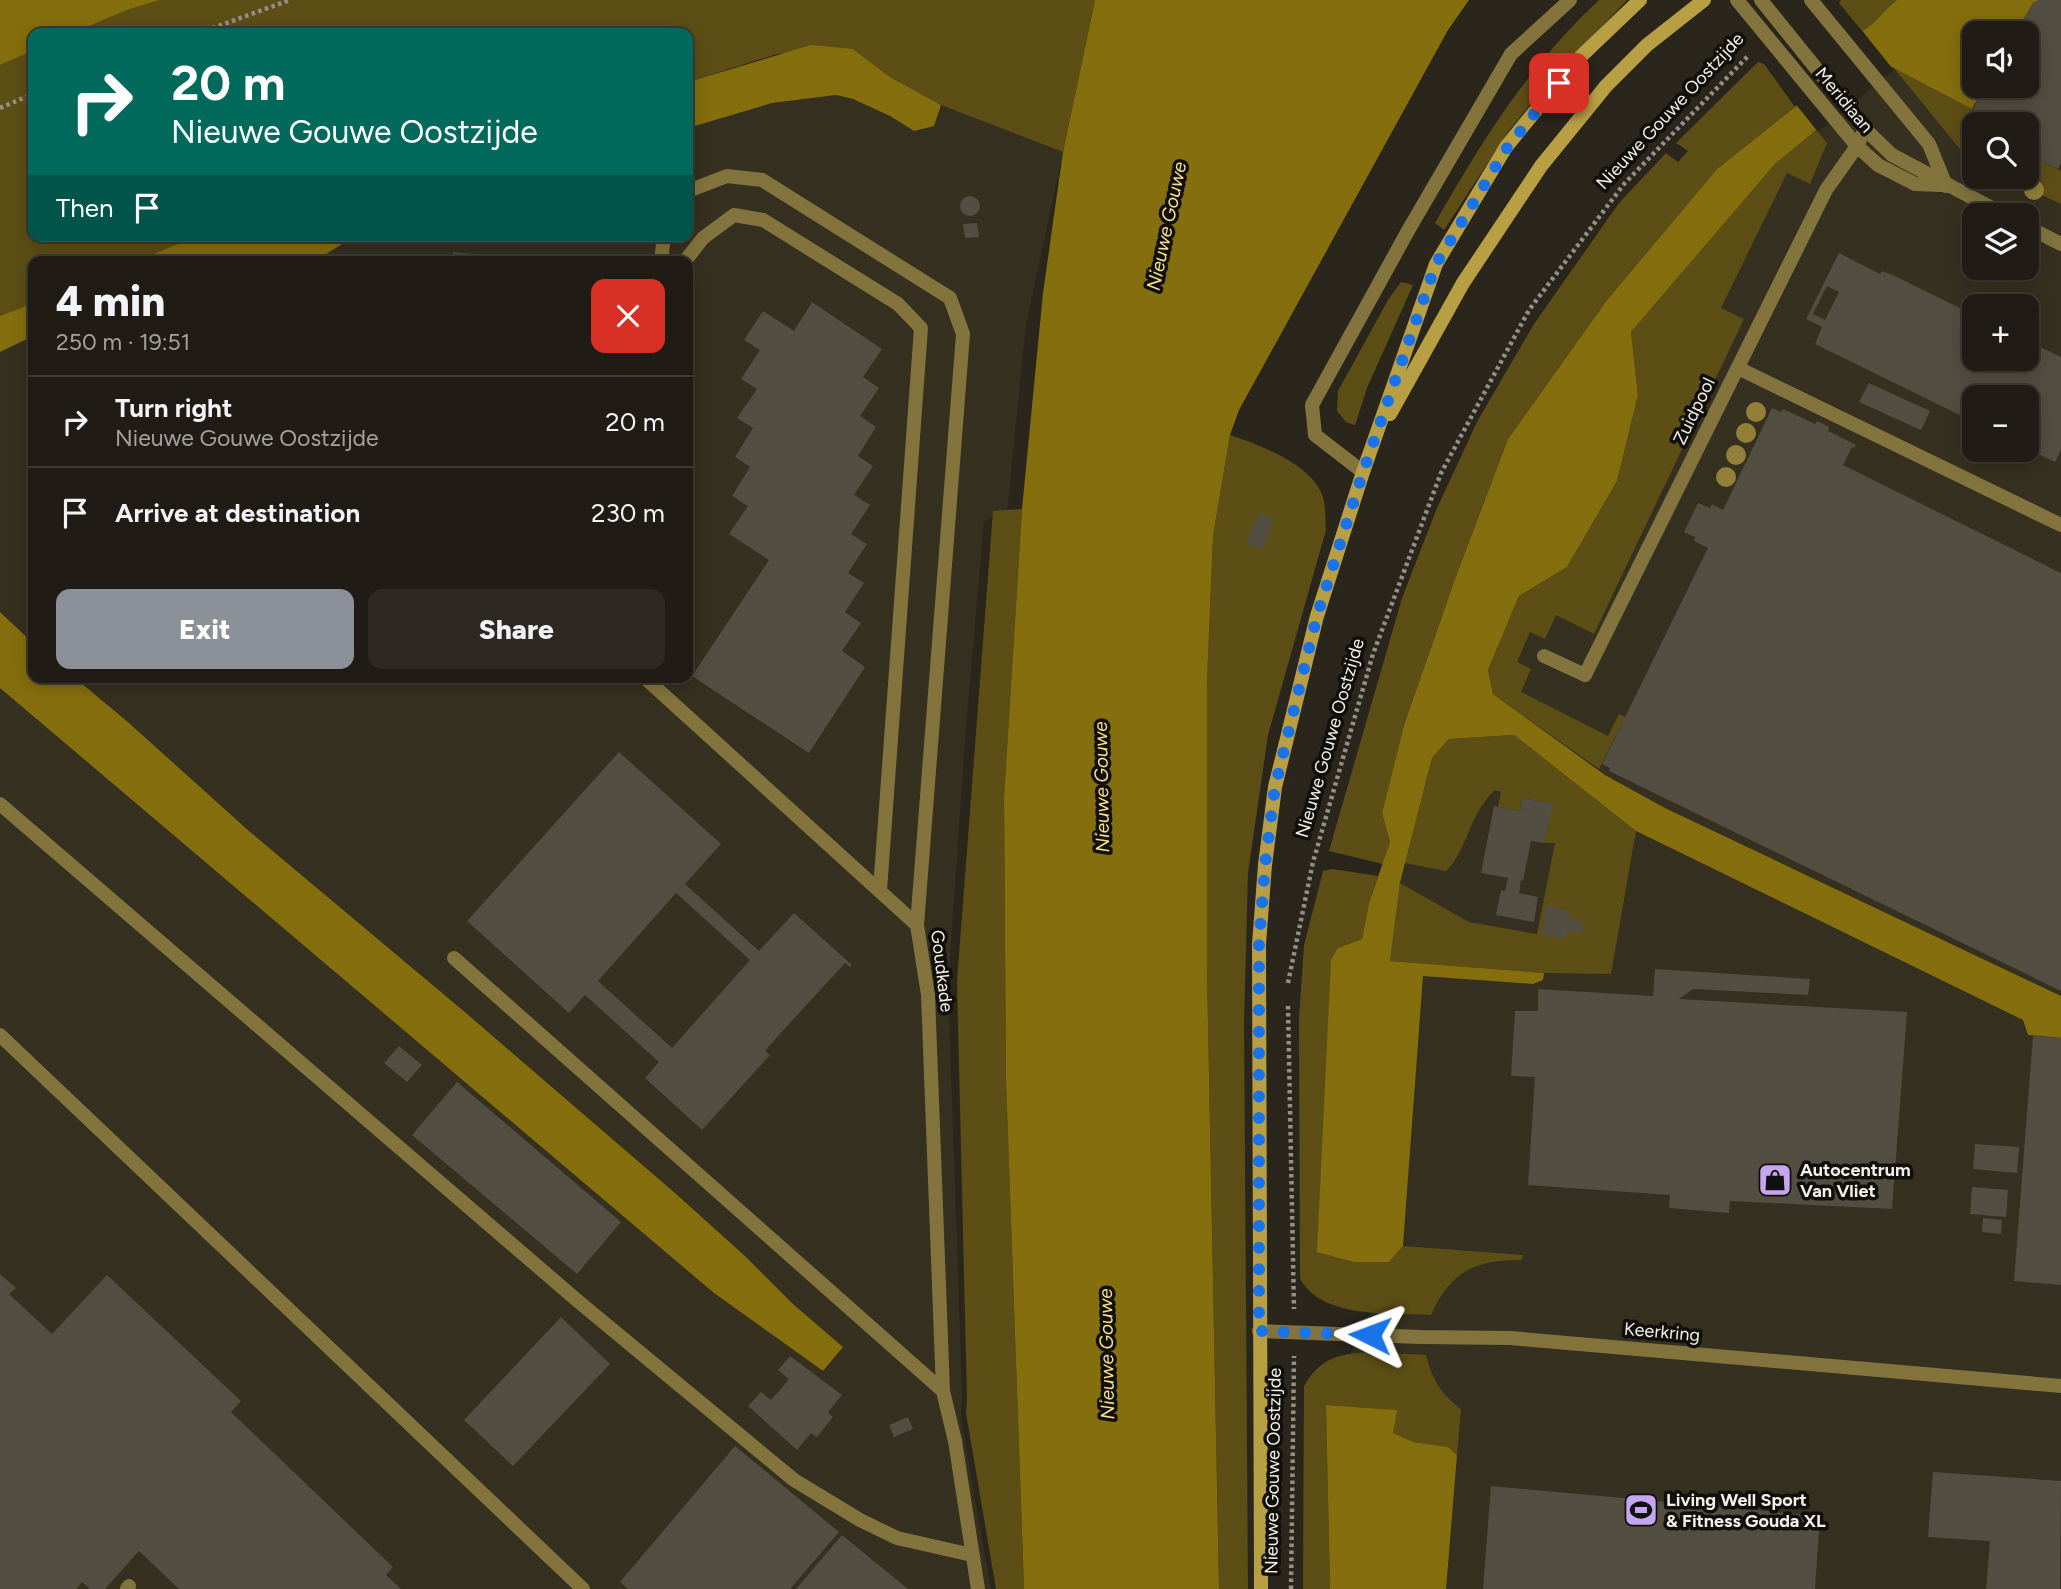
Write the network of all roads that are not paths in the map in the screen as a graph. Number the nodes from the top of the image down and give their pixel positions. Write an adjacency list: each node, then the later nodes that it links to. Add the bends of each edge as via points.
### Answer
1 (1570, 0): 17 (street, via 1511,54 1312,405 1315,435)
2 (1640, 0): 16 (main road, Nieuwe Gouwe Oostzijde, via 1576,61 1507,148 1436,264)
3 (1704, 0): 16 (main road, Nieuwe Gouwe Oostzijde, via 1605,86 1541,166 1463,283)
4 (1737, 0): 8 (street, Meridiaan)
5 (1761, 0): 7 (street, Meridiaan)
6 (1811, 0): 9 (street, Meridiaan, via 1930,144)
7 (1861, 124): 8 (street, Zuidpool); 9 (street, Meridiaan, via 1892,155)
8 (1857, 146): 9 (street, Meridiaan, via 1878,165 1915,184); 15 (street, Zuidpool, via 1826,190)
9 (1947, 186): 11 (street, Meridiaan)
10 (693, 189): 23 (street, via 727,176 762,180 950,298 962,334)
11 (1981, 203)
12 (2039, 233): 13 (street)
13 (2061, 244)
14 (689, 256): 22 (street, via 703,238 734,215 763,220 898,304 921,328)
15 (1738, 368): 18 (street); 19 (street, Zuidpool, via 1585,675)
16 (1371, 449): 17 (main road, Nieuwe Gouwe Oostzijde)
17 (1363, 472): 26 (main road, Nieuwe Gouwe Oostzijde, via 1317,616 1275,787 1265,865 1259,944)
18 (2061, 524)
19 (1544, 656)
20 (651, 683): 22 (street, Goudkade)
21 (0, 804): 29 (street, via 579,1302 794,1480 897,1538)
22 (880, 890): 23 (street, Goudkade)
23 (916, 925): 28 (street, Goudkade, via 928,995)
24 (454, 958): 28 (street)
25 (0, 1035): 30 (street)
26 (1259, 1331): 27 (street, Keerkring, via 1510,1338); 32 (main road, Nieuwe Gouwe Oostzijde)
27 (2061, 1386)
28 (943, 1391): 29 (street, Goudkade)
29 (972, 1556): 31 (street, Goudkade)
30 (583, 1589)
31 (978, 1589)
32 (1261, 1589)

